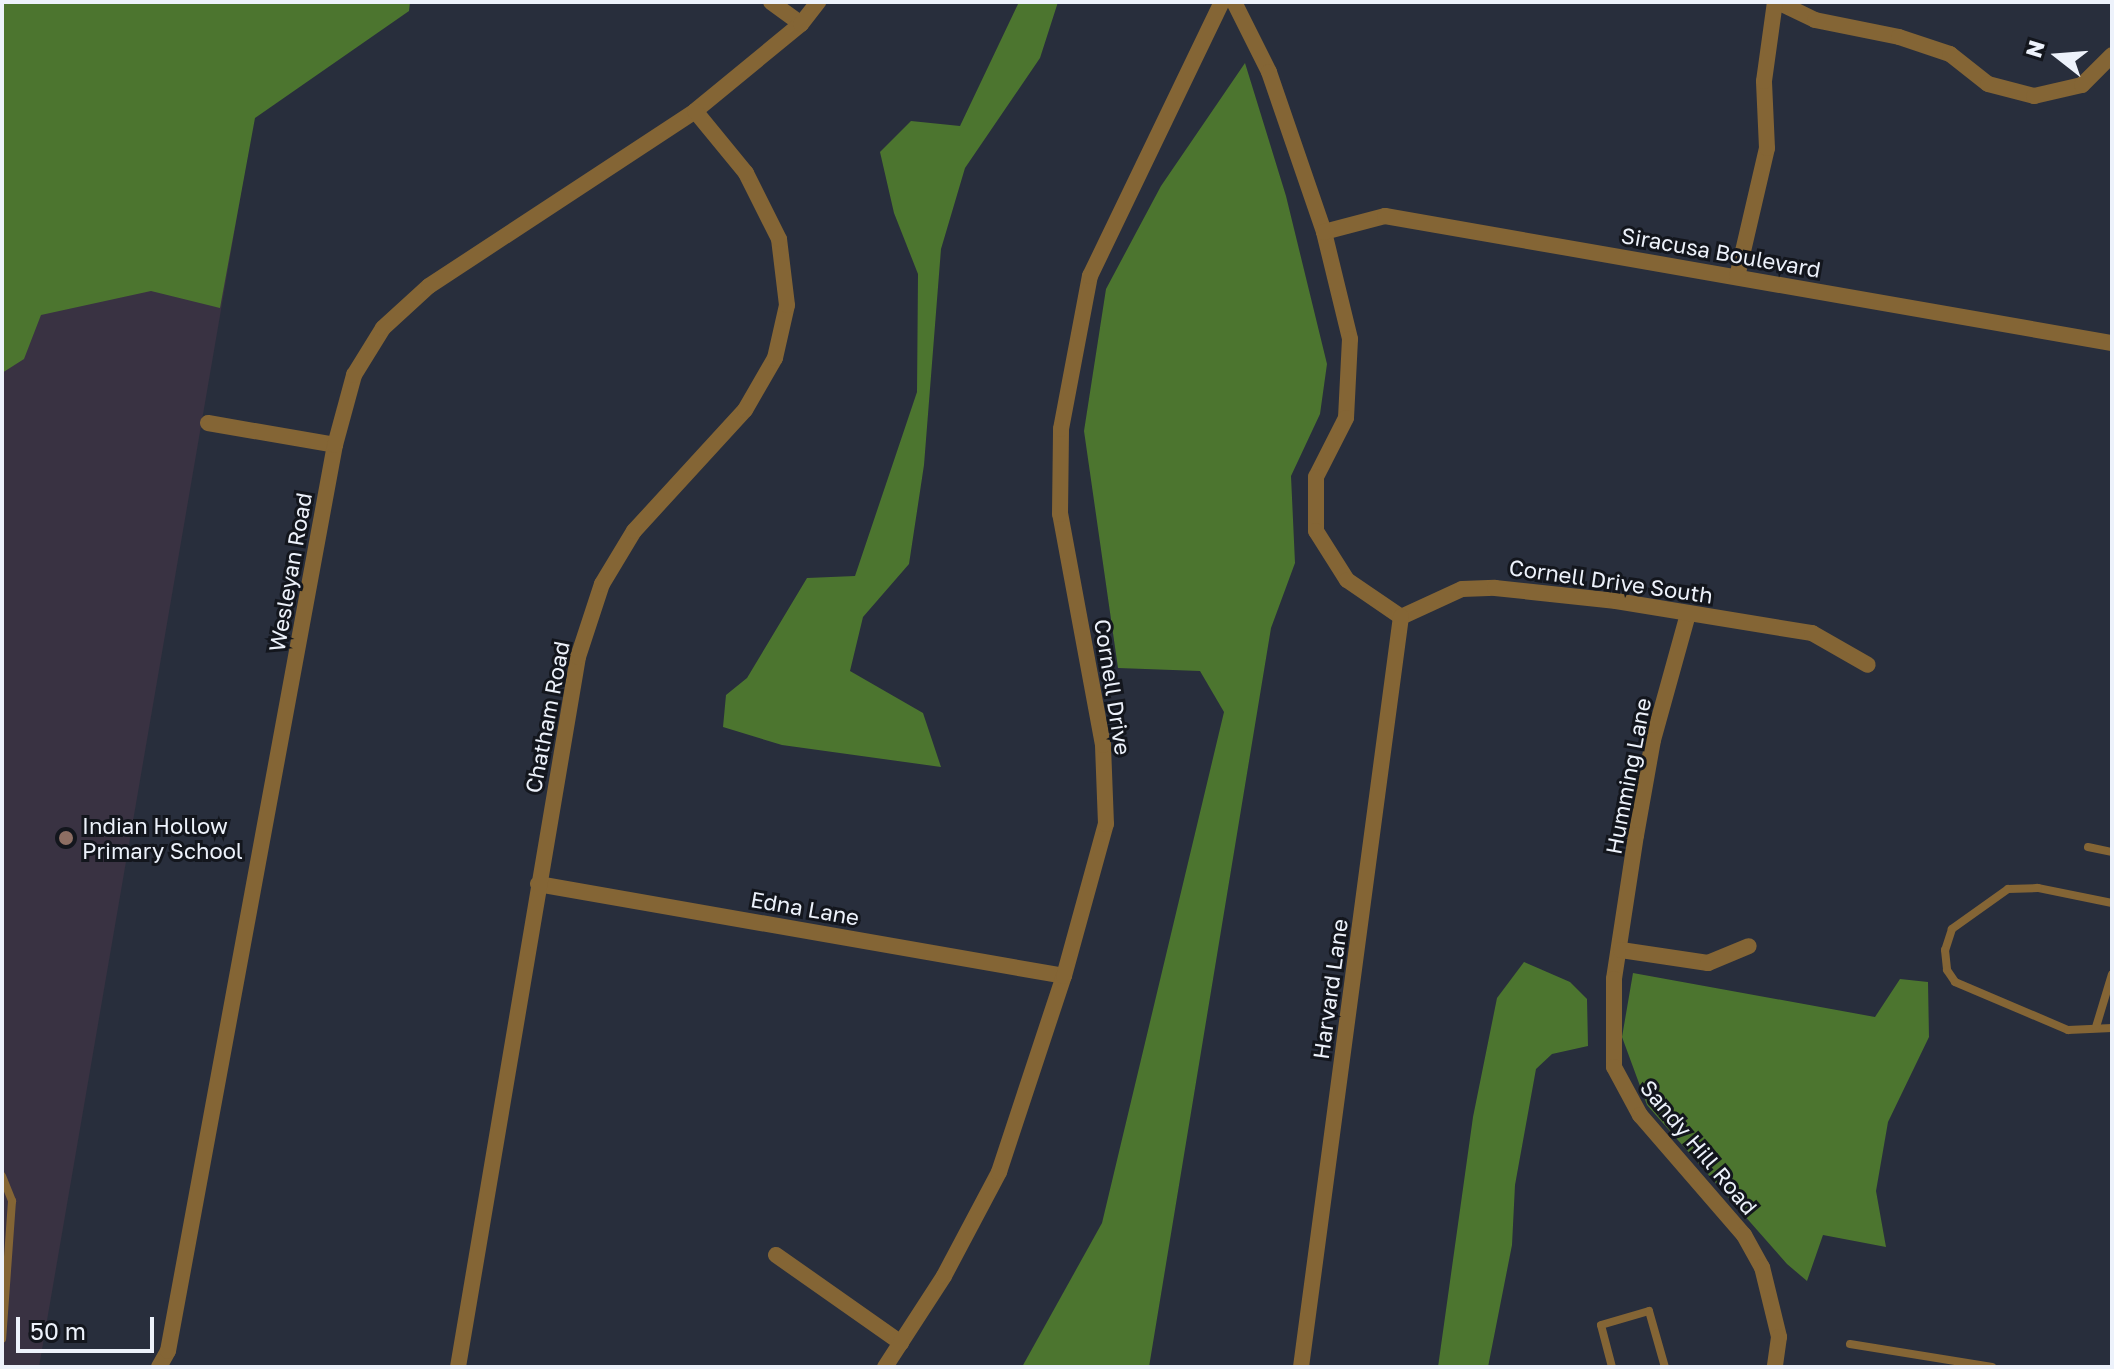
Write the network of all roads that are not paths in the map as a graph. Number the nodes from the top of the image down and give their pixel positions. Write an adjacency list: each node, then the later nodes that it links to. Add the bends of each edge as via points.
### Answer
1 (771, 2): 6 (street)
2 (818, 2): 6 (street, Wesleyan Road)
3 (1222, 2): 24 (street, Cornell Drive, via 1090,276 1072,352 1061,429 1060,514 1103,745 1106,824)
4 (1234, 2): 9 (street, via 1269,72)
5 (1777, 2): 7 (street, via 1815,20 1899,37 1950,54 1988,84 2034,96 2082,85); 10 (street, via 1764,81 1767,148)
6 (801, 24): 8 (street, Wesleyan Road)
7 (2112, 55)
8 (695, 111): 13 (street, Wesleyan Road, via 429,286 383,328 354,375); 19 (street, Chatham Road, via 746,173 779,239 787,305 775,358 745,410 634,531 602,584 578,657)
9 (1324, 232): 10 (street, Siracusa Boulevard, via 1385,216); 15 (street, via 1350,339 1346,418 1316,477 1316,531 1347,580)
10 (1737, 277): 11 (street, Siracusa Boulevard)
11 (2112, 343)
12 (208, 423): 13 (street)
13 (335, 445): 33 (street, Wesleyan Road, via 207,1151 168,1351)
14 (1688, 614): 15 (street, Cornell Drive South, via 1495,588 1462,589); 16 (street, Cornell Drive South, via 1812,633); 22 (street, Humming Lane, via 1653,740)
15 (1401, 617): 36 (street, Harvard Lane)
16 (1868, 665)
17 (2088, 847): 18 (lane)
18 (2112, 852)
19 (538, 884): 24 (street, Edna Lane); 34 (street, Chatham Road)
20 (2112, 903): 25 (lane, via 2038,888 2008,889 1952,929 1945,950 1947,970 1955,982 2068,1030)
21 (1749, 946): 22 (street, via 1708,963)
22 (1621, 950): 39 (street, Sandy Hill Road, via 1614,979 1612,1043 1621,1087 1744,1235 1762,1267 1779,1337)
23 (2112, 974): 25 (lane)
24 (1064, 976): 31 (street, Cornell Drive, via 999,1172)
25 (2096, 1027): 26 (lane)
26 (2112, 1028)
27 (2, 1168): 28 (lane)
28 (4, 1177): 30 (lane, via 12,1201)
29 (776, 1255): 31 (street)
30 (2, 1339)
31 (901, 1343): 35 (street, Cornell Drive)
32 (1850, 1344): 40 (lane)
33 (159, 1367)
34 (458, 1367)
35 (885, 1367)
36 (1301, 1367)
37 (1612, 1367): 38 (lane, via 1601,1325 1649,1311)
38 (1665, 1367)
39 (1775, 1367)
40 (1992, 1367)

